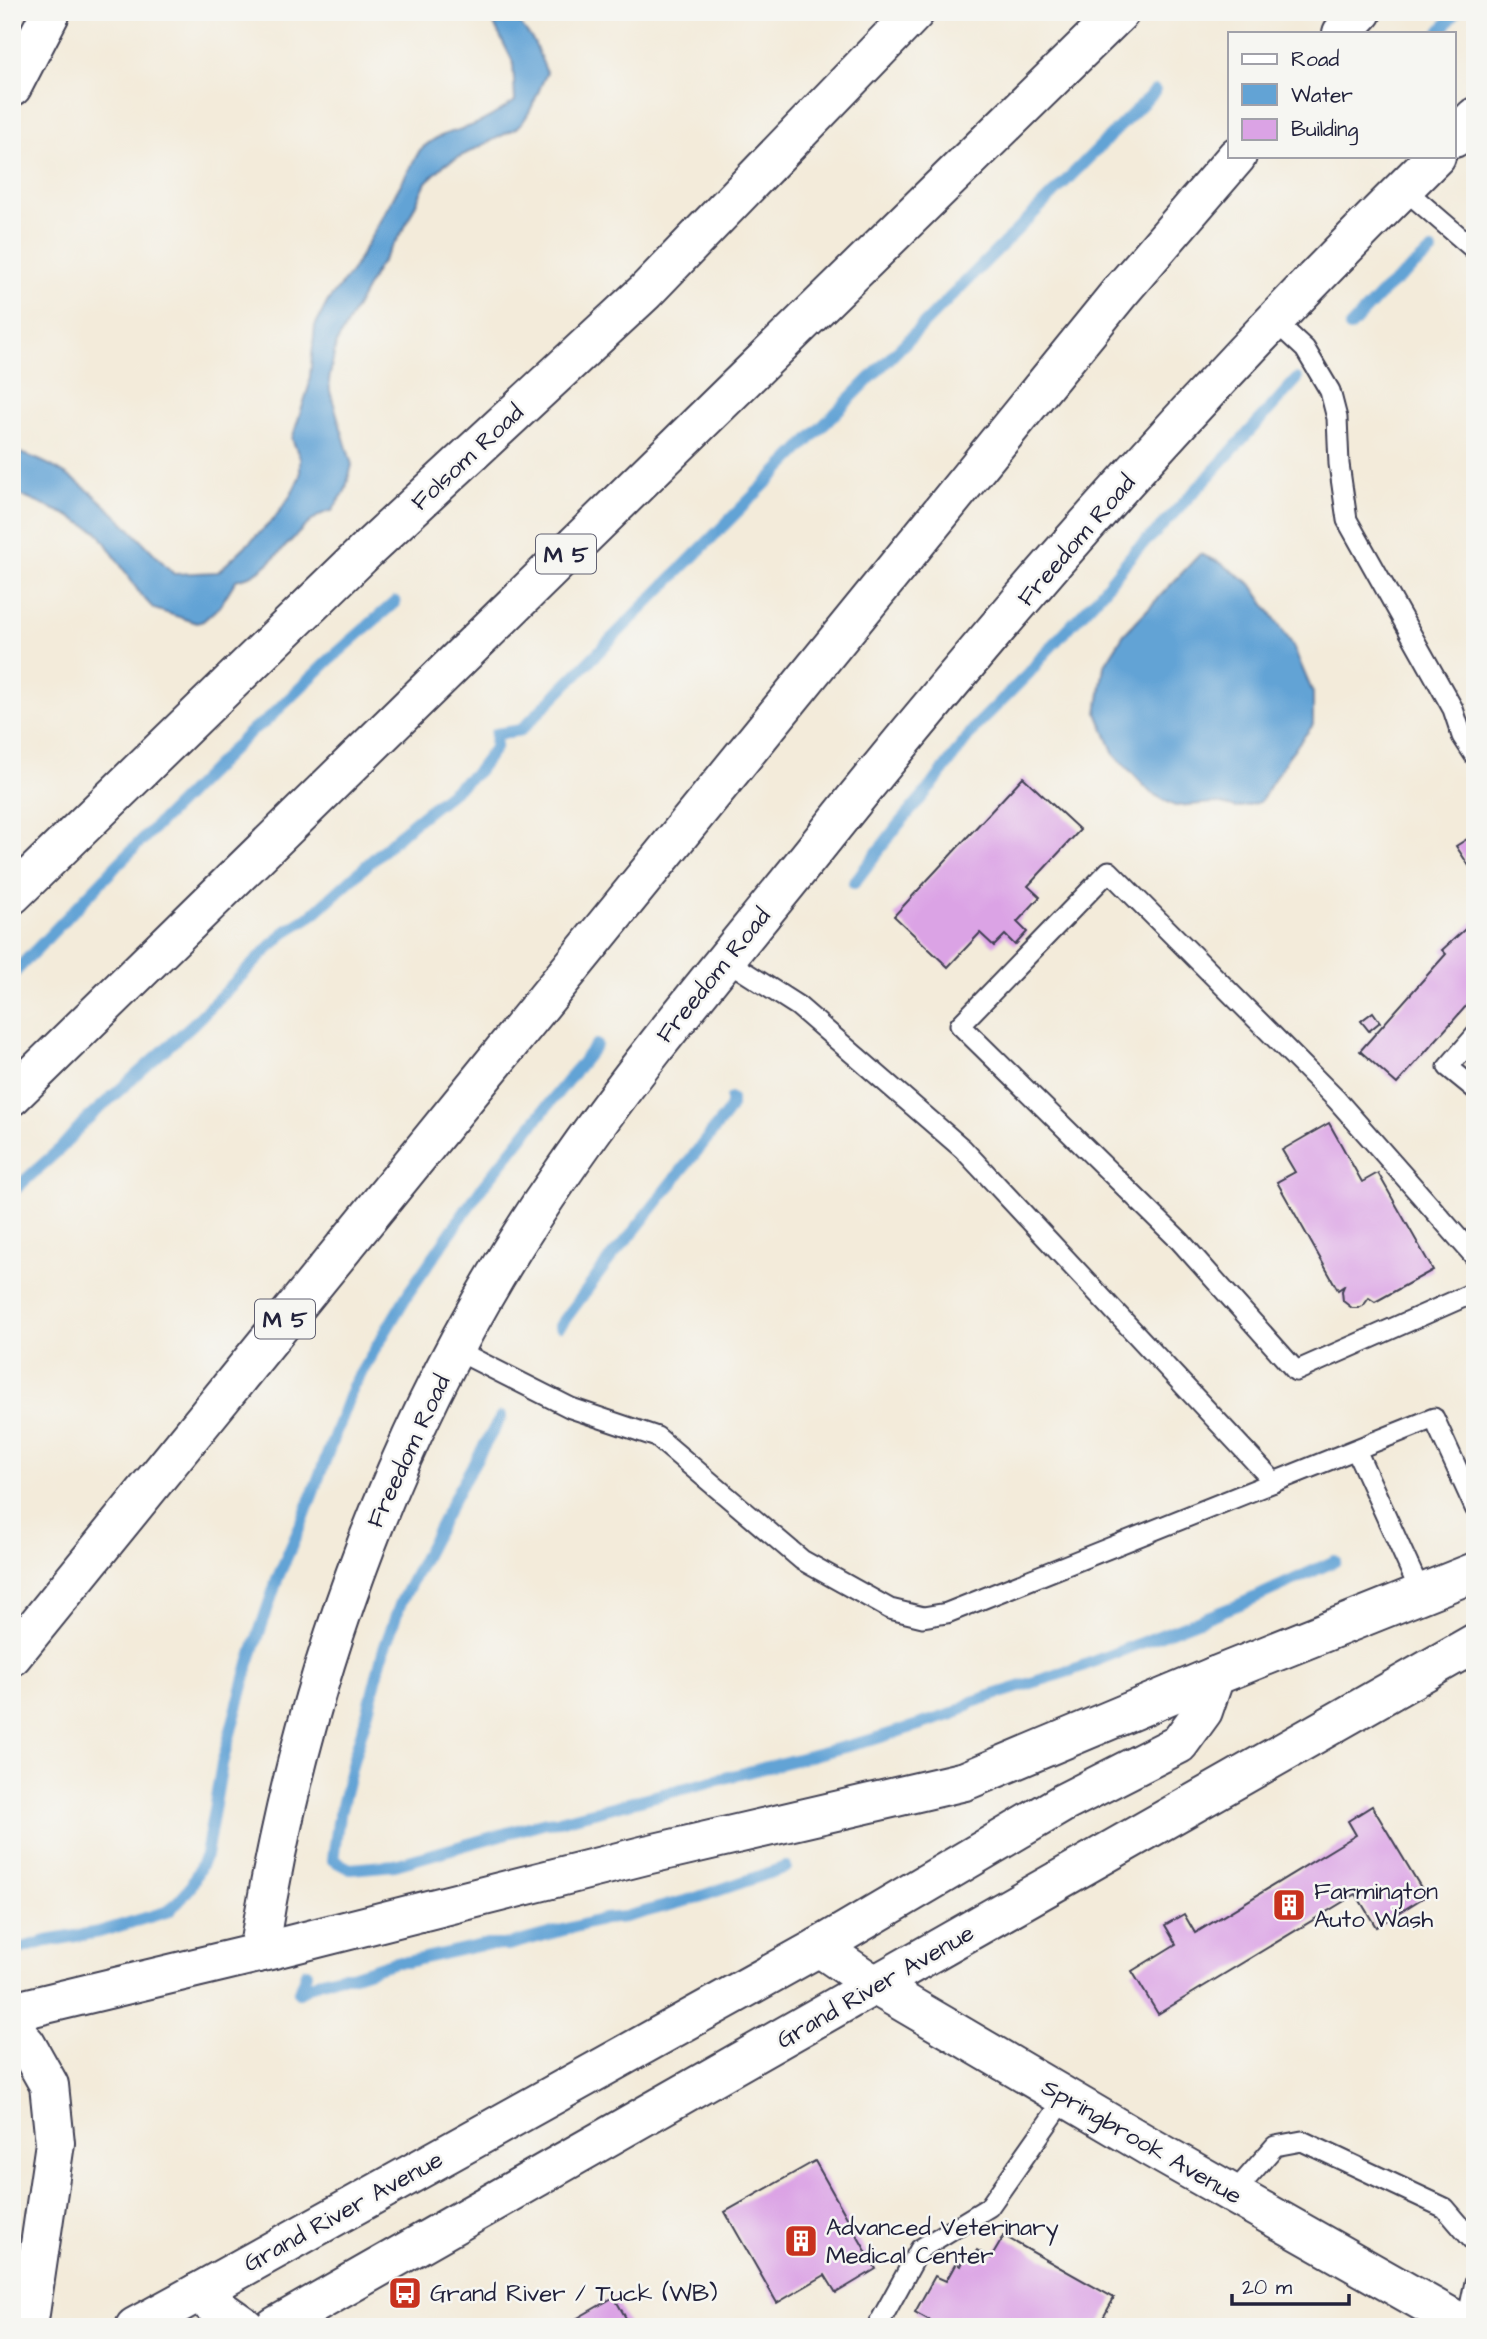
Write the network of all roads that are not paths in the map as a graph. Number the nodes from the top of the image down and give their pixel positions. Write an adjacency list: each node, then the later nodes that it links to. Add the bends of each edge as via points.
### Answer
1 (51, 12): 4 (main road)
2 (915, 12): 13 (main road, Folsom Road, via 645,292 368,549)
3 (1120, 12): 17 (main road, M 5)
4 (12, 87)
5 (1475, 117): 6 (main road)
6 (1456, 136)
7 (1235, 158): 27 (main road, M 5, via 1111,303)
8 (1434, 158): 9 (main road, Freedom Road)
9 (1403, 188): 10 (lane); 11 (main road, Freedom Road)
10 (1475, 250)
11 (1275, 321): 12 (lane, via 1305,349 1330,391 1347,520); 14 (main road, Freedom Road, via 1179,423 926,711)
12 (1475, 755)
13 (12, 895)
14 (726, 960): 20 (main road, Freedom Road, via 656,1044 561,1174); 22 (lane, via 798,1006 963,1149)
15 (1475, 1036): 16 (lane, via 1448,1067)
16 (1475, 1089)
17 (12, 1097)
18 (1475, 1257): 19 (lane, via 1336,1098 1109,871 960,1026 1180,1241 1296,1371)
19 (1475, 1292)
20 (456, 1350): 22 (lane, via 571,1408 657,1437 802,1560 890,1609 923,1617 947,1613); 30 (main road, Freedom Road, via 396,1468 358,1561 311,1711 270,1877)
21 (1356, 1450): 22 (lane); 23 (lane, via 1434,1418); 25 (lane)
22 (1274, 1482)
23 (1475, 1508)
24 (1471, 1581): 25 (main road)
25 (1421, 1593): 28 (main road)
26 (1475, 1643): 31 (main road, Grand River Avenue)
27 (12, 1656)
28 (1215, 1676): 29 (main road, Grand River Avenue, via 1203,1711 1179,1744 1063,1803); 30 (main road, via 965,1781 646,1855)
29 (819, 1947): 31 (main road, Springbrook Avenue); 38 (main road, Grand River Avenue)
30 (258, 1954): 32 (main road)
31 (876, 1986): 34 (main road, Springbrook Avenue); 43 (main road, Grand River Avenue)
32 (12, 2012)
33 (12, 2029): 40 (main road, via 49,2085 55,2143)
34 (1066, 2097): 35 (main road, Springbrook Avenue); 44 (lane, via 989,2207 920,2249)
35 (1233, 2194): 36 (lane, via 1275,2146 1302,2141 1445,2208); 39 (main road, Springbrook Avenue)
36 (1475, 2243)
37 (1475, 2282): 39 (lane)
38 (197, 2293): 41 (main road, Grand River Avenue); 42 (main road)
39 (1467, 2326)
40 (28, 2327)
41 (135, 2327)
42 (245, 2327)
43 (274, 2327)
44 (877, 2327)

